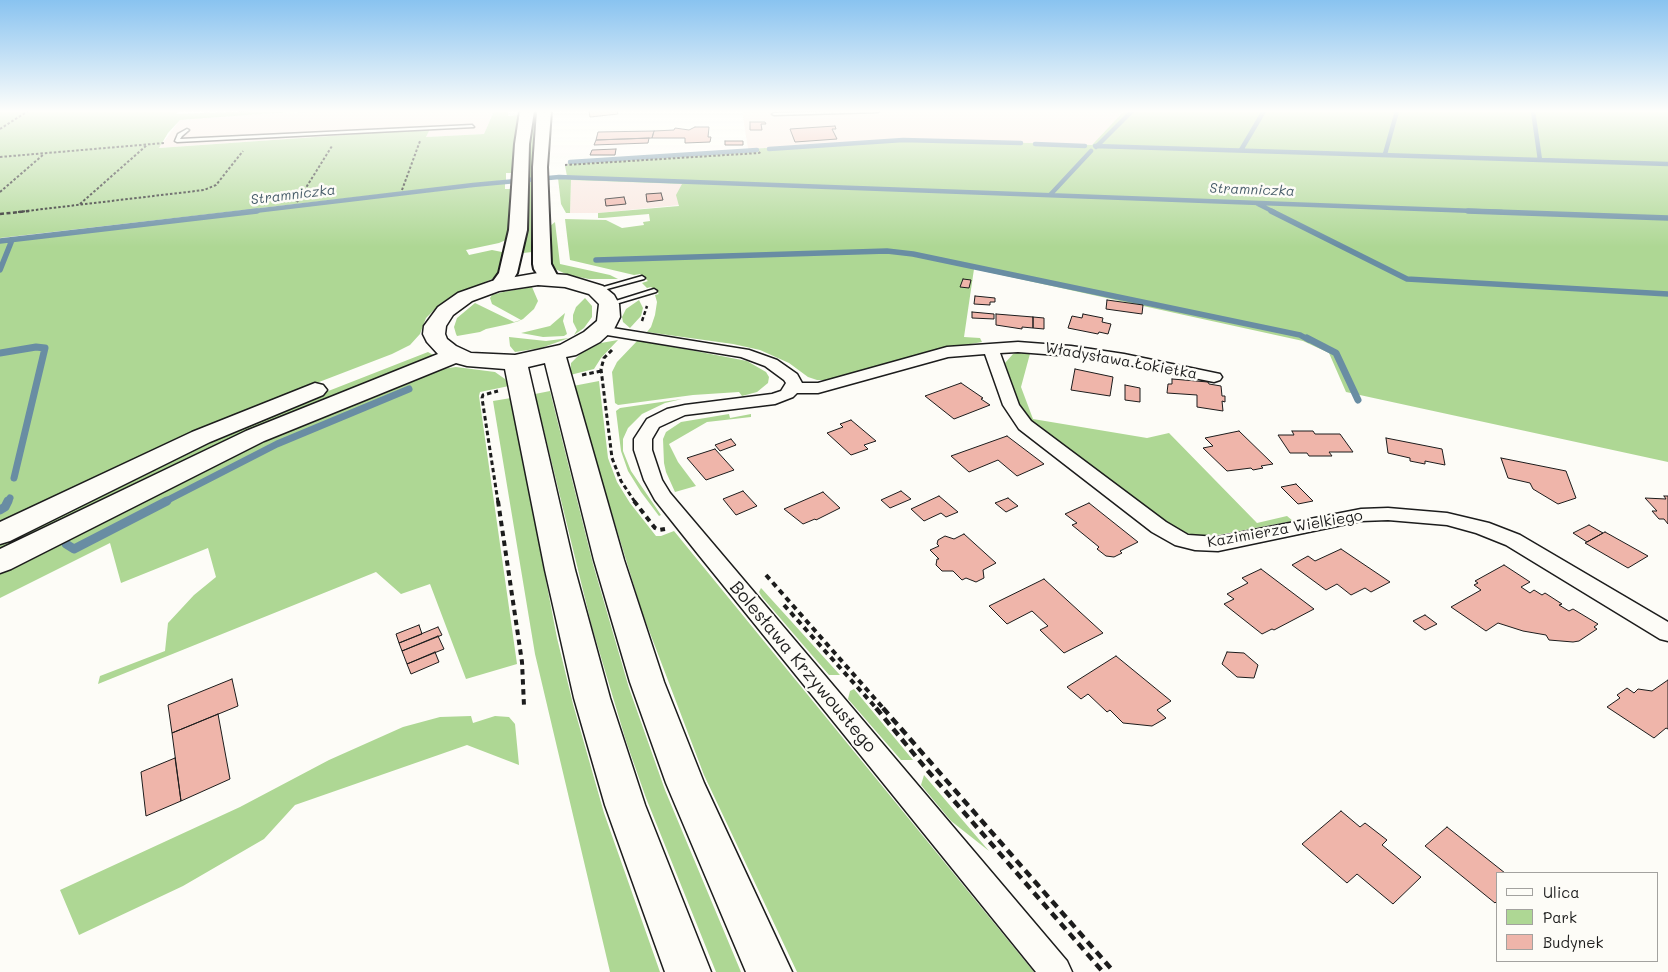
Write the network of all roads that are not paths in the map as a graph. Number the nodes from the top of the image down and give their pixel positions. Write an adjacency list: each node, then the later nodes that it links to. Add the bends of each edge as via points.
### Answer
1 (521, 156): 5 (main road, via 516,245 508,273)
2 (541, 156): 4 (main road, via 542,264)
3 (642, 278): 7 (lane)
4 (550, 279): 5 (main road); 7 (main road, via 578,283)
5 (501, 284): 9 (main road, via 465,297 445,311 435,326 434,334)
6 (654, 291): 7 (lane)
7 (602, 297): 8 (main road, via 609,317)
8 (600, 330): 11 (main road, via 581,344); 14 (street, via 753,356 787,373 793,380)
9 (446, 348): 12 (main road, via 482,361); 16 (main road, via 232,424); 17 (main road, via 255,436)
10 (991, 348): 13 (street, Władysława Łokietka, via 1071,350); 14 (street, Władysława Łokietka, via 940,353 818,388); 18 (street, Kazimierza Wielkiego, via 1012,406 1025,425 1159,527 1182,540 1218,544 1361,515 1447,519 1513,540)
11 (554, 354): 12 (main road); 20 (main road, via 609,560 647,682 684,783)
12 (515, 362): 19 (main road, via 560,570 592,698 625,805)
13 (1214, 377)
14 (792, 388): 15 (street, Władysława Łokietka, via 787,394)
15 (744, 404): 21 (street, Bolesława Krzywoustego, via 685,410 653,423 646,430 643,450 657,488)
16 (0, 534)
17 (0, 562)
18 (1668, 633)
19 (688, 972)
20 (769, 972)
21 (1056, 972)

